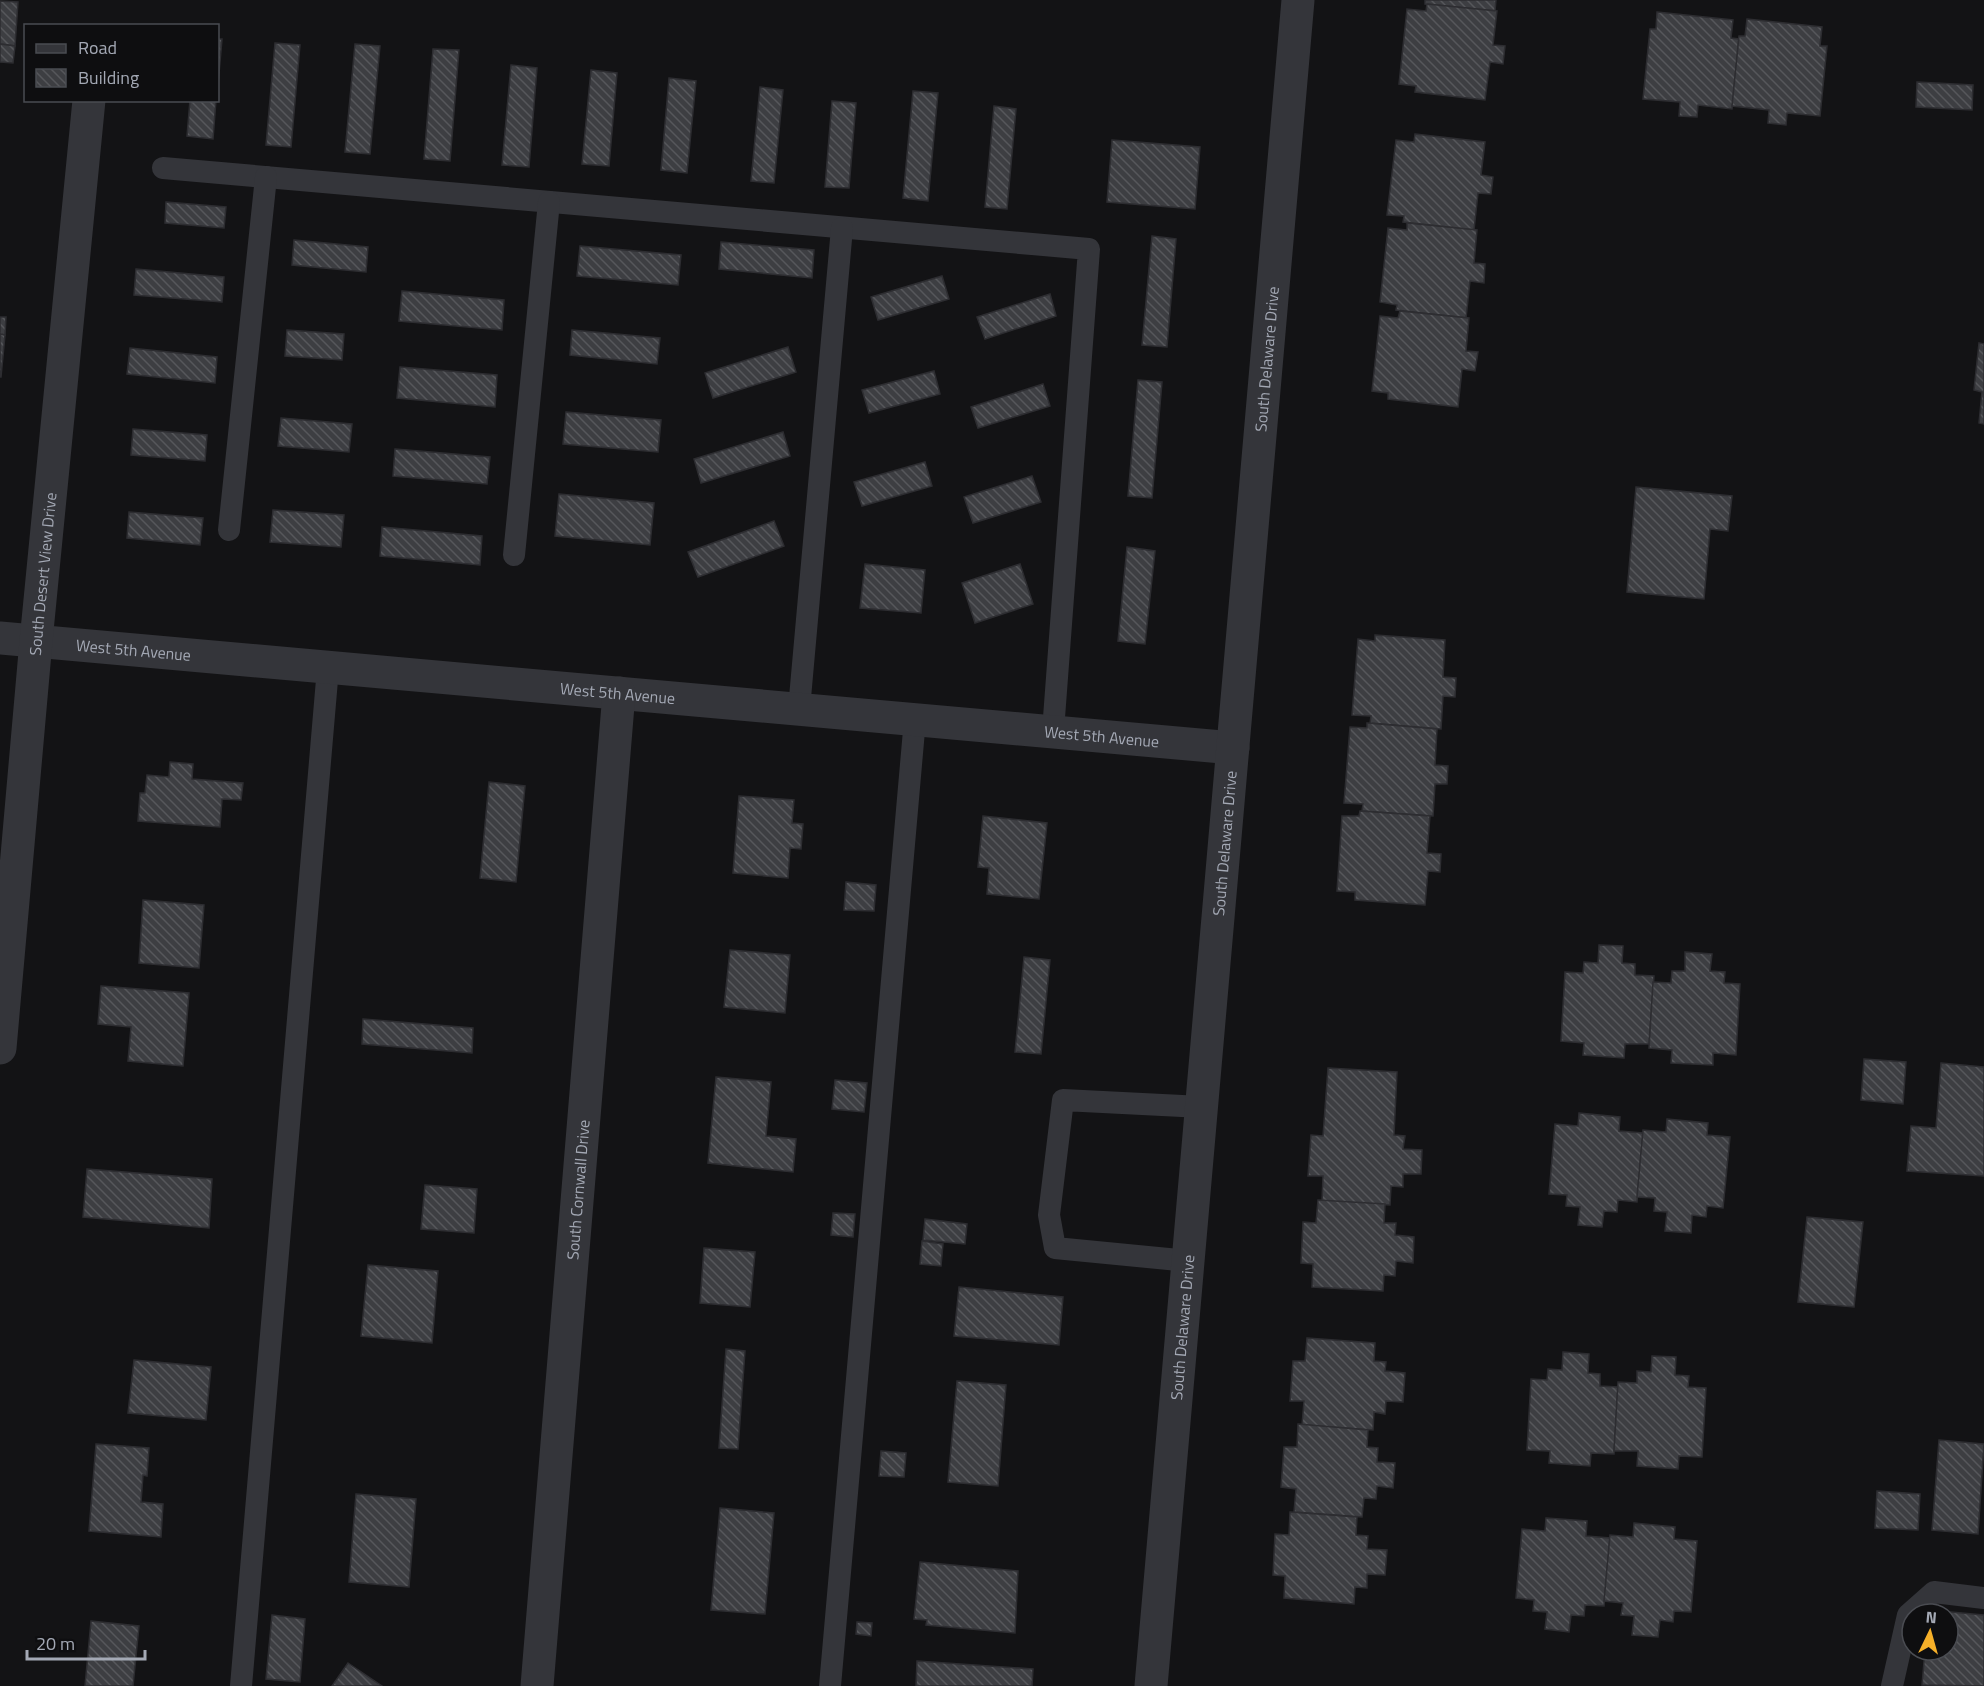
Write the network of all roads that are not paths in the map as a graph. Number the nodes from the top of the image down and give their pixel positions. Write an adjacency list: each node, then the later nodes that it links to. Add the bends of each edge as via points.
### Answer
1 (1298, 0): 16 (street, South Delaware Drive)
2 (89, 102): 10 (street, South Desert View Drive)
3 (163, 168): 4 (lane)
4 (266, 177): 5 (lane); 7 (lane)
5 (549, 202): 6 (lane); 8 (lane)
6 (842, 228): 13 (lane); 15 (lane, via 1089,249)
7 (229, 530)
8 (514, 555)
9 (0, 638): 10 (street, West 5th Avenue)
10 (36, 642): 11 (street, West 5th Avenue); 17 (street, South Desert View Drive)
11 (328, 668): 12 (street, West 5th Avenue); 21 (lane)
12 (619, 693): 13 (street, West 5th Avenue); 22 (street, South Cornwall Drive)
13 (799, 709): 14 (street, West 5th Avenue)
14 (915, 719): 15 (street, West 5th Avenue); 23 (lane)
15 (1053, 731): 16 (street, West 5th Avenue)
16 (1233, 748): 18 (street, South Delaware Drive)
17 (0, 1048)
18 (1202, 1107): 19 (street, South Delaware Drive); 19 (lane, via 1063,1100 1050,1215 1055,1248)
19 (1189, 1262): 24 (street, South Delaware Drive)
20 (1984, 1598): 25 (lane, via 1934,1592 1908,1615)
21 (241, 1686)
22 (537, 1686)
23 (830, 1686)
24 (1151, 1686)
25 (1892, 1686)

